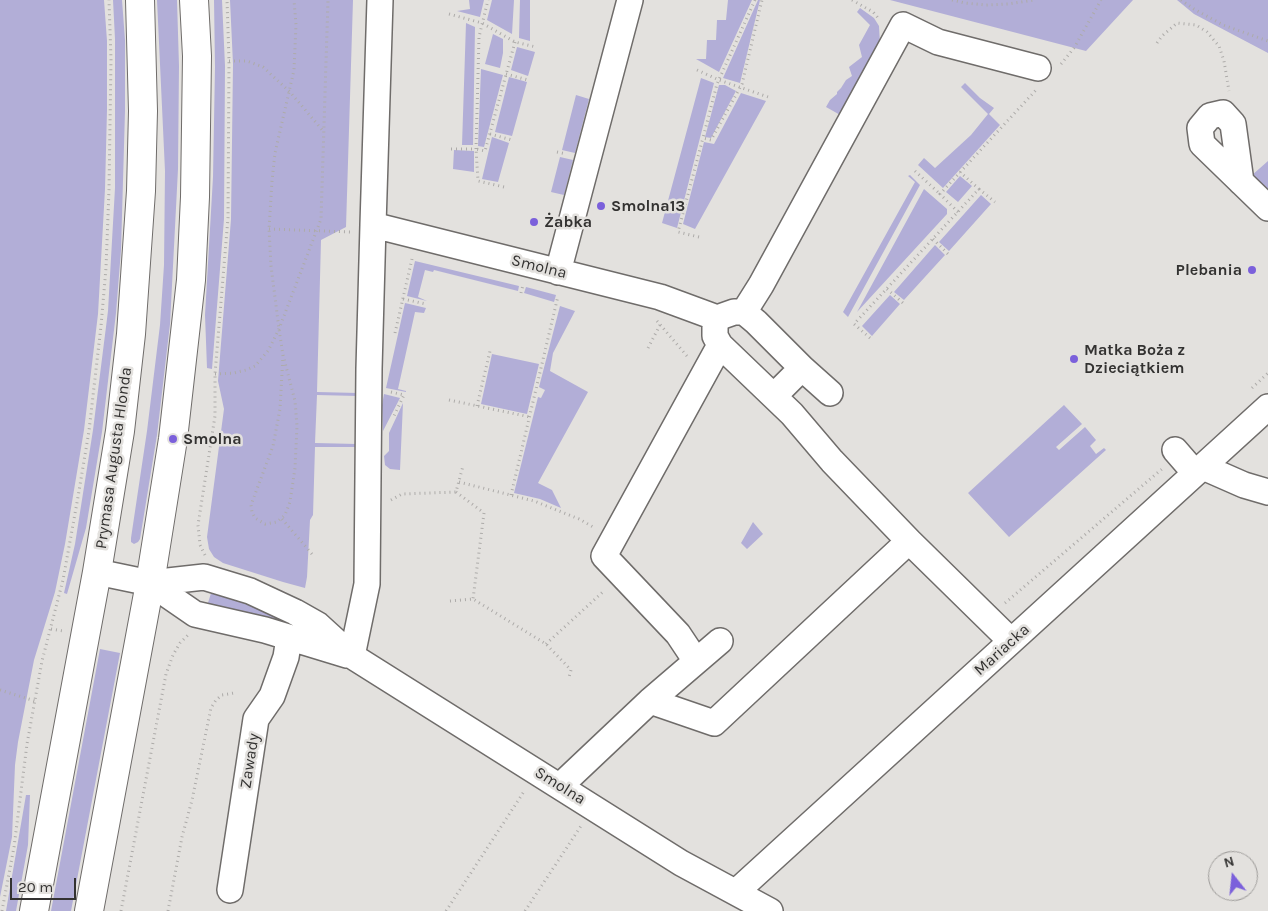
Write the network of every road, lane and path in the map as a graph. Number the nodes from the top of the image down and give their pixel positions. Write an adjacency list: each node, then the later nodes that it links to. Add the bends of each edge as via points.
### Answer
1 (109, 0): 112 (path, via 109,180 101,326 89,431 65,571)
2 (140, 0): 96 (main road, Prymasa Augusta Hlonda, via 143,111 137,266 120,431)
3 (194, 0): 97 (main road, via 197,116 191,280 173,439)
4 (227, 0): 22 (path)
5 (294, 0): 29 (path, via 296,49)
6 (328, 0): 32 (path)
7 (380, 0): 47 (street)
8 (488, 0): 17 (path)
9 (630, 0): 55 (street)
10 (755, 0): 27 (path)
11 (762, 0): 28 (path)
12 (952, 0): 13 (path, via 986,5)
13 (1034, 0)
14 (1101, 0): 24 (path, via 1074,48)
15 (1181, 0): 18 (path, via 1223,25)
16 (449, 14): 17 (path)
17 (482, 23): 19 (path); 37 (path)
18 (1268, 41)
19 (515, 42): 21 (path); 25 (path)
20 (1157, 42): 31 (path, via 1178,23 1196,25 1219,46)
21 (536, 47)
22 (229, 62): 29 (path, via 256,63); 75 (path, via 228,218)
23 (697, 70): 27 (path)
24 (1046, 73): 39 (path); 61 (street, via 938,42 903,25)
25 (506, 74): 26 (path); 33 (path)
26 (528, 80)
27 (719, 80): 28 (path); 34 (path)
28 (741, 87): 30 (path); 34 (path, via 711,140)
29 (290, 92): 32 (path); 48 (path, via 276,153)
30 (771, 98)
31 (1232, 124): 40 (street); 40 (street, via 1223,113 1210,116 1200,128 1202,144)
32 (324, 133): 49 (path, via 322,206)
33 (490, 134): 35 (path); 37 (path, via 485,151)
34 (703, 138): 50 (path, via 678,232)
35 (512, 140)
36 (451, 149): 37 (path)
37 (476, 149): 41 (path, via 478,181)
38 (914, 170): 43 (path)
39 (960, 172): 42 (path); 43 (path)
40 (1241, 182): 45 (street)
41 (504, 187)
42 (979, 189): 44 (path); 46 (path)
43 (940, 194): 46 (path)
44 (995, 202)
45 (1268, 208)
46 (958, 212): 51 (path)
47 (373, 228): 49 (path); 55 (street, Smolna); 107 (street, via 367,584)
48 (269, 229): 49 (path); 65 (path)
49 (316, 230): 65 (path)
50 (699, 237)
51 (933, 239): 52 (path); 57 (path)
52 (948, 254)
53 (413, 256): 58 (path)
54 (514, 282): 56 (path)
55 (559, 282): 63 (street, Smolna, via 660,297); 82 (path)
56 (532, 286)
57 (887, 288): 59 (path); 67 (path, via 854,324)
58 (403, 298): 60 (path); 66 (path)
59 (903, 303)
60 (426, 304)
61 (744, 312): 63 (street); 73 (street)
62 (653, 317): 64 (path)
63 (717, 318): 68 (street, via 714,327)
64 (660, 325): 69 (path); 72 (path)
65 (279, 329): 71 (path); 75 (path, via 268,351 255,366 234,373)
66 (395, 334)
67 (870, 338)
68 (720, 345): 78 (street); 108 (street, via 604,556 678,634)
69 (648, 348)
70 (490, 351): 80 (path)
71 (284, 355): 91 (path, via 295,401 297,426 296,468 290,502); 91 (path, via 280,409 273,446 251,505 259,522 272,524)
72 (688, 357)
73 (802, 368): 77 (street); 78 (street)
74 (1268, 373): 76 (path)
75 (215, 374): 95 (path, via 214,416 198,525 200,545)
76 (1247, 392)
77 (830, 393)
78 (774, 396): 93 (street)
79 (450, 400): 80 (path)
80 (477, 406): 82 (path)
81 (1268, 407): 85 (street, Mariacka)
82 (530, 417): 90 (path)
83 (1177, 452): 85 (street); 101 (path)
84 (463, 466): 86 (path)
85 (1199, 470): 88 (street); 105 (street, Mariacka)
86 (459, 482): 87 (path); 90 (path)
87 (456, 492): 89 (path); 99 (path, via 484,513)
88 (1268, 492)
89 (402, 494)
90 (510, 495): 92 (path, via 572,516)
91 (282, 519): 94 (path)
92 (601, 531)
93 (909, 541): 101 (street); 113 (street, via 714,723)
94 (312, 554)
95 (208, 561)
96 (97, 572): 97 (street, Smolna); 120 (main road, Prymasa Augusta Hlonda)
97 (150, 583): 103 (street, Smolna, via 195,614); 107 (street, Smolna, via 204,577 250,591 318,625); 121 (main road)
98 (608, 587): 106 (path)
99 (473, 599): 100 (path); 106 (path)
100 (450, 601)
101 (987, 618): 105 (street)
102 (191, 632): 122 (path, via 180,643 166,674)
103 (289, 638): 107 (street, Smolna); 117 (street, Zawady, via 272,696 256,719)
104 (720, 641): 108 (street)
105 (1011, 641): 118 (street, Mariacka)
106 (546, 644): 109 (path, via 571,670)
107 (352, 656): 114 (street, Smolna)
108 (696, 661): 113 (street)
109 (569, 677)
110 (0, 690): 112 (path)
111 (234, 693): 123 (path, via 222,695 211,708)
112 (35, 701): 119 (path)
113 (650, 701): 114 (street)
114 (560, 786): 118 (street, Smolna, via 681,863)
115 (526, 790): 124 (path)
116 (581, 826): 125 (path)
117 (230, 890)
118 (736, 892): 126 (street, Smolna)
119 (2, 911)
120 (34, 911)
121 (89, 911)
122 (121, 911)
123 (168, 911)
124 (446, 911)
125 (525, 911)
126 (770, 911)

